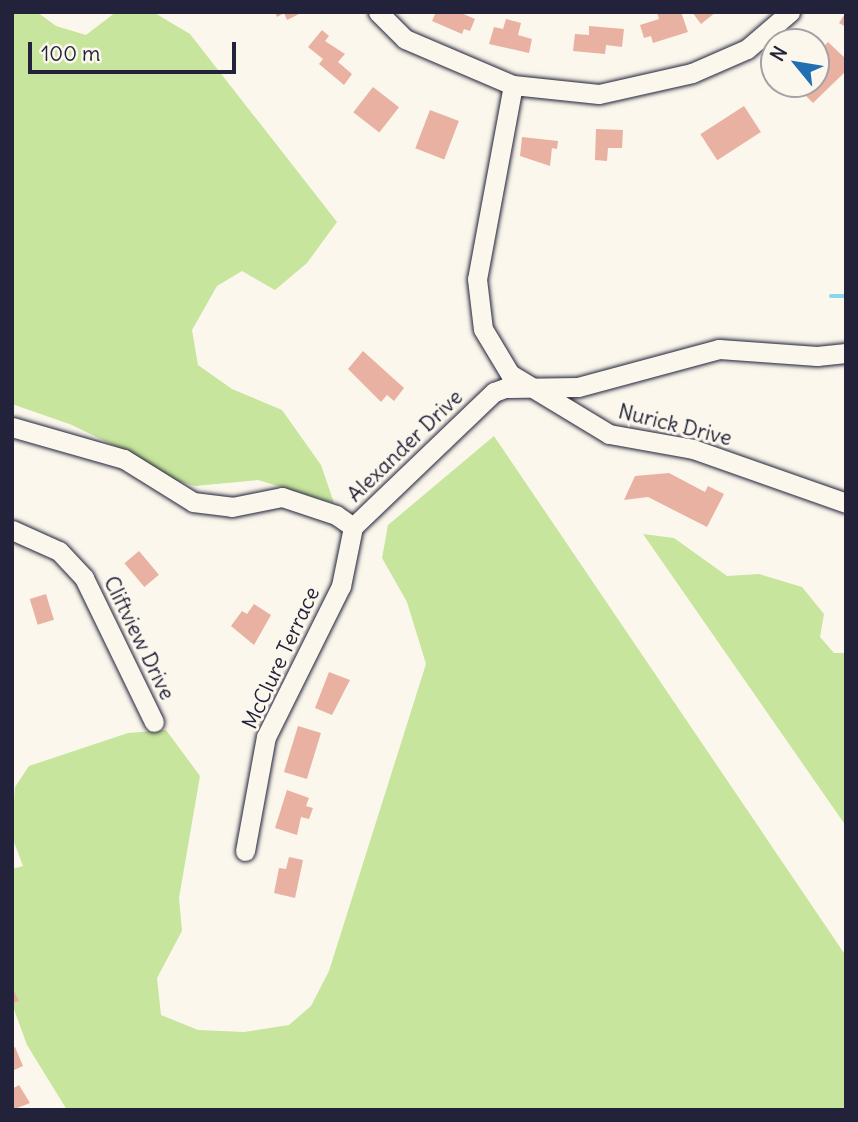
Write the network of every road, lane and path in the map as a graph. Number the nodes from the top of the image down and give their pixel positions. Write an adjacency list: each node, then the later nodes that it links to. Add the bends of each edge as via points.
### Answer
1 (378, 12): 3 (street, via 405,39)
2 (790, 12): 3 (street, via 747,49 680,76 599,94)
3 (513, 85): 5 (street, Nurick Drive, via 477,279 483,329 510,374)
4 (846, 353): 5 (street, Alexander Drive, via 817,356 719,349 578,387)
5 (525, 388): 7 (street, Nurick Drive, via 610,434 693,449); 8 (street, Alexander Drive, via 494,392)
6 (12, 427): 8 (street, Alexander Drive, via 124,459 193,502 232,507 282,496 336,515)
7 (846, 503)
8 (353, 527): 11 (street, McClure Terrace, via 341,586 266,737)
9 (12, 530): 10 (street, Cliftview Drive, via 59,551 85,578)
10 (155, 722)
11 (245, 851)

